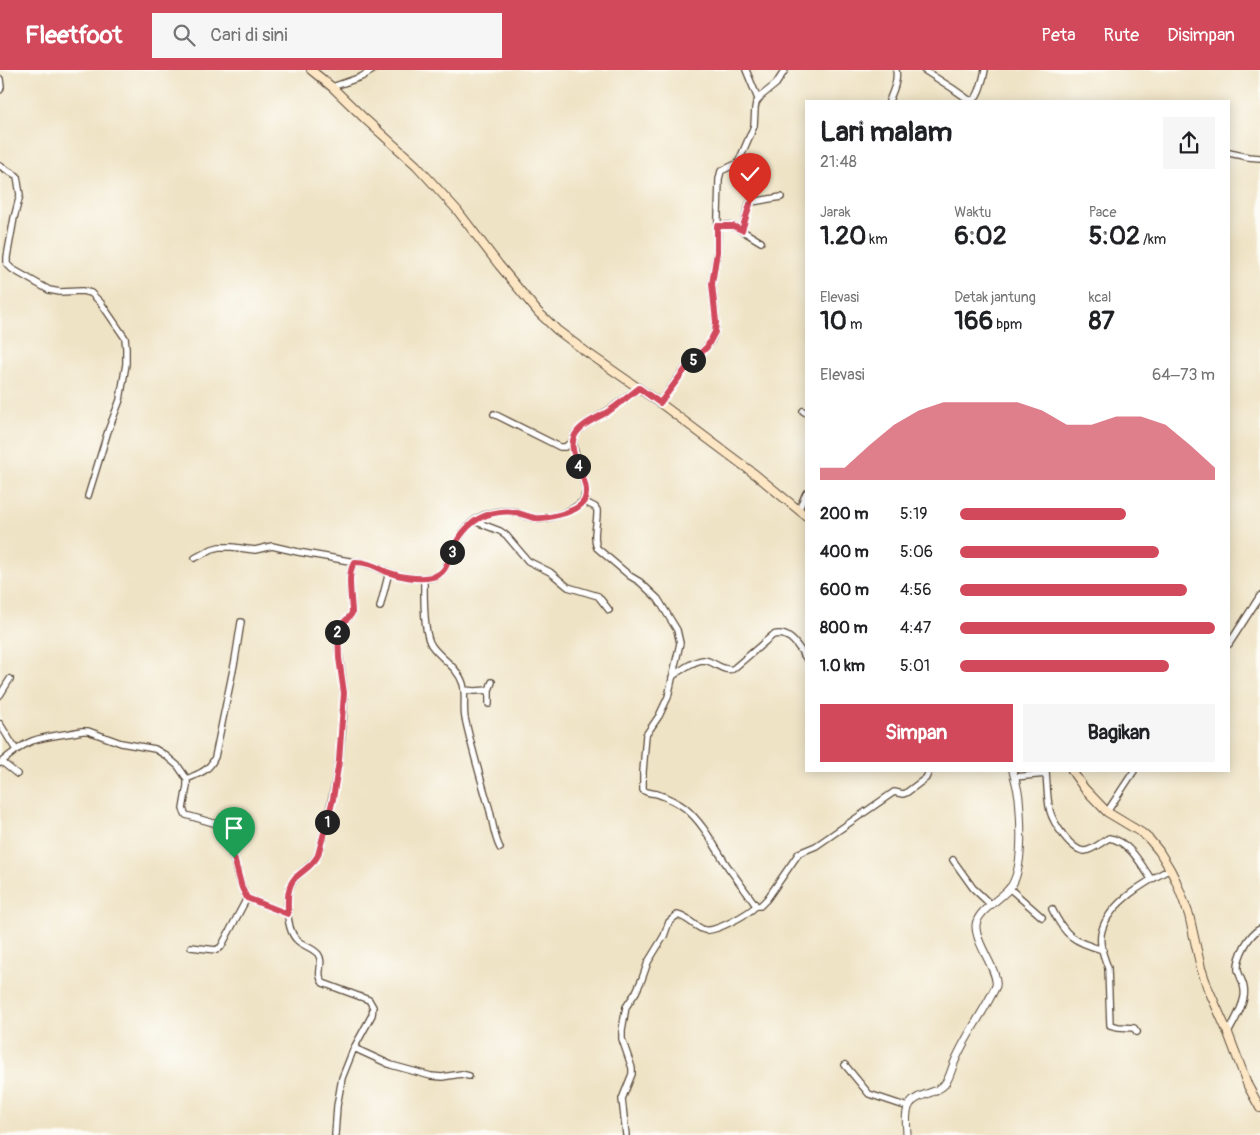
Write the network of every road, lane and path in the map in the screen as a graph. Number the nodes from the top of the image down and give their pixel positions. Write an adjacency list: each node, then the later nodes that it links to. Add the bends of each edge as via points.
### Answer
1 (311, 70): 9 (main road)
2 (373, 70): 9 (street)
3 (746, 70): 11 (street)
4 (785, 70): 11 (street, via 776,84)
5 (896, 70): 12 (street, via 895,88)
6 (924, 70): 7 (street, via 969,100 976,97)
7 (985, 70)
8 (0, 79): 10 (street)
9 (332, 87): 20 (main road, via 416,165 457,210 532,307 557,330)
10 (0, 90)
11 (758, 99): 17 (street, via 751,134 738,163 721,172 719,179)
12 (889, 100)
13 (1230, 153): 14 (street)
14 (1260, 158)
15 (0, 166): 25 (street, via 17,176 20,195 7,264 49,290 91,293 125,338 126,364 120,400)
16 (781, 197): 18 (street, via 752,202)
17 (722, 226): 18 (street); 21 (street, via 712,284 715,332 707,347 690,363)
18 (742, 230): 19 (street)
19 (761, 242)
20 (639, 388): 21 (main road); 23 (street, via 581,428)
21 (660, 403): 27 (main road)
22 (494, 414): 23 (street, via 560,447)
23 (573, 441): 26 (street, via 585,483)
24 (805, 495): 27 (street)
25 (88, 496)
26 (584, 502): 29 (street, via 553,516 536,518 508,511); 40 (street, via 597,510 597,548 658,599 677,630 680,643)
27 (798, 509): 28 (main road)
28 (805, 515)
29 (474, 521): 33 (street, via 453,548 440,575); 36 (street, via 500,531 528,561 550,572 568,587 598,596)
30 (195, 558): 31 (street, via 219,547 255,550 272,546)
31 (355, 562): 32 (street, via 371,564); 67 (street, via 351,569 352,613 338,630 344,693 335,789 318,855 295,878 290,888)
32 (389, 572): 33 (street); 35 (street)
33 (424, 578): 43 (street, via 429,642 453,667)
34 (1260, 596): 38 (street)
35 (380, 607)
36 (609, 610)
37 (241, 622): 56 (street, via 215,757 210,767)
38 (1230, 642)
39 (805, 657): 40 (street, via 791,637 778,634 733,669 703,660)
40 (672, 677): 64 (street, via 660,716 646,735 643,790 674,801 695,817)
41 (10, 679): 45 (street)
42 (492, 682): 44 (street)
43 (464, 690): 44 (street); 58 (street, via 469,735)
44 (489, 690): 46 (street)
45 (0, 695)
46 (489, 704)
47 (0, 724): 48 (street)
48 (16, 750): 49 (street); 56 (street, via 31,741 88,732 160,751 178,766)
49 (1, 763): 54 (street)
50 (929, 772): 64 (street, via 926,778 906,793 894,792 816,846 801,851 767,899)
51 (1073, 772): 57 (main road)
52 (1046, 773): 55 (street); 61 (street, via 1049,808 1068,842 1086,851 1109,838 1119,841)
53 (1133, 773): 57 (street)
54 (17, 774)
55 (1014, 774): 62 (street, via 1021,835 1017,871)
56 (187, 779): 63 (street, via 183,809 186,815 227,829 236,871)
57 (1107, 812): 60 (main road, via 1142,833)
58 (500, 848)
59 (954, 860): 65 (street)
60 (1170, 869): 61 (street); 73 (main road, via 1189,915 1206,986)
61 (1152, 879): 71 (street, via 1125,898 1110,914 1102,931)
62 (1009, 888): 65 (street); 68 (street)
63 (247, 898): 67 (street); 70 (street, via 220,947 216,950)
64 (756, 906): 80 (street, via 746,914 708,930 682,916 677,915 669,922 626,1007 622,1039 632,1074 622,1099)
65 (988, 907): 77 (street, via 976,924 996,986 945,1085 914,1100)
66 (1052, 909): 71 (street, via 1069,936 1086,946)
67 (288, 914): 74 (street, via 291,932 320,959 320,980 369,1000 374,1007)
68 (1042, 917)
69 (1260, 929): 73 (street, via 1252,935 1238,962 1244,998)
70 (191, 948)
71 (1103, 950): 72 (street, via 1108,968 1110,1025 1134,1028)
72 (1137, 1032)
73 (1228, 1033): 78 (main road)
74 (354, 1048): 76 (street, via 391,1065 430,1076); 79 (street, via 339,1090)
75 (844, 1065): 77 (street, via 869,1094)
76 (469, 1076)
77 (908, 1107): 81 (street)
78 (1260, 1108)
79 (335, 1135)
80 (626, 1135)
81 (906, 1135)

